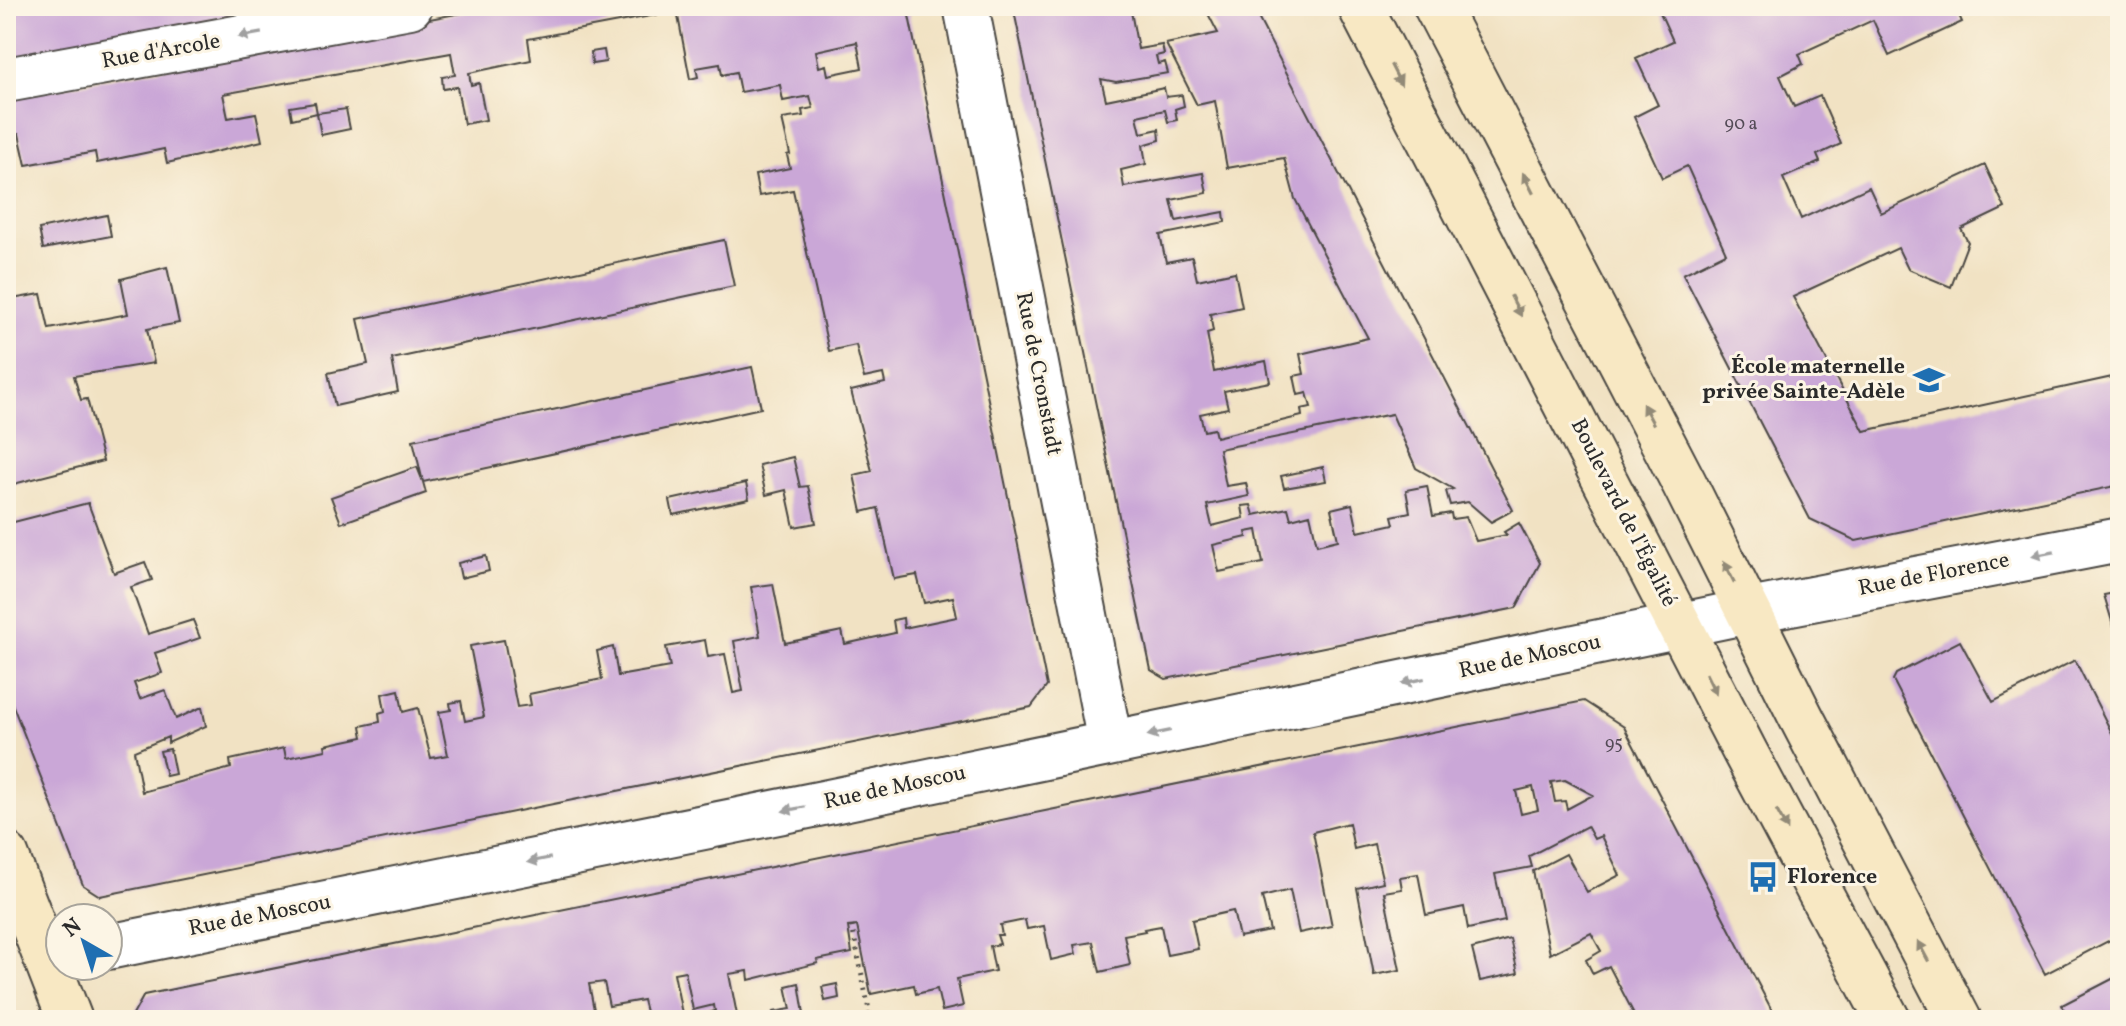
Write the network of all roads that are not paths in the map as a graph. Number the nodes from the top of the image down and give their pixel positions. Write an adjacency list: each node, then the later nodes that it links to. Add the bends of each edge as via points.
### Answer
1 (410, 6): 5 (street, Rue d'Arcole, one-way to 5)
2 (966, 6): 9 (street, Rue de Cronstadt)
3 (1360, 6): 8 (main road, Boulevard de l'Égalité, one-way to 8)
4 (1436, 6): 7 (main road, one-way to 4)
5 (6, 80)
6 (2120, 540): 7 (street, Rue de Florence, one-way to 7)
7 (1749, 611): 8 (street, Rue de Florence); 16 (main road, one-way to 7)
8 (1682, 625): 9 (street, Rue de Moscou, one-way to 9); 15 (main road, Boulevard de l'Égalité, one-way to 15)
9 (1110, 743): 12 (street, Rue de Moscou, one-way to 12)
10 (6, 855): 11 (main road)
11 (44, 938)
12 (124, 944)
13 (60, 982): 14 (main road)
14 (70, 1020)
15 (1888, 1020)
16 (1959, 1020)

